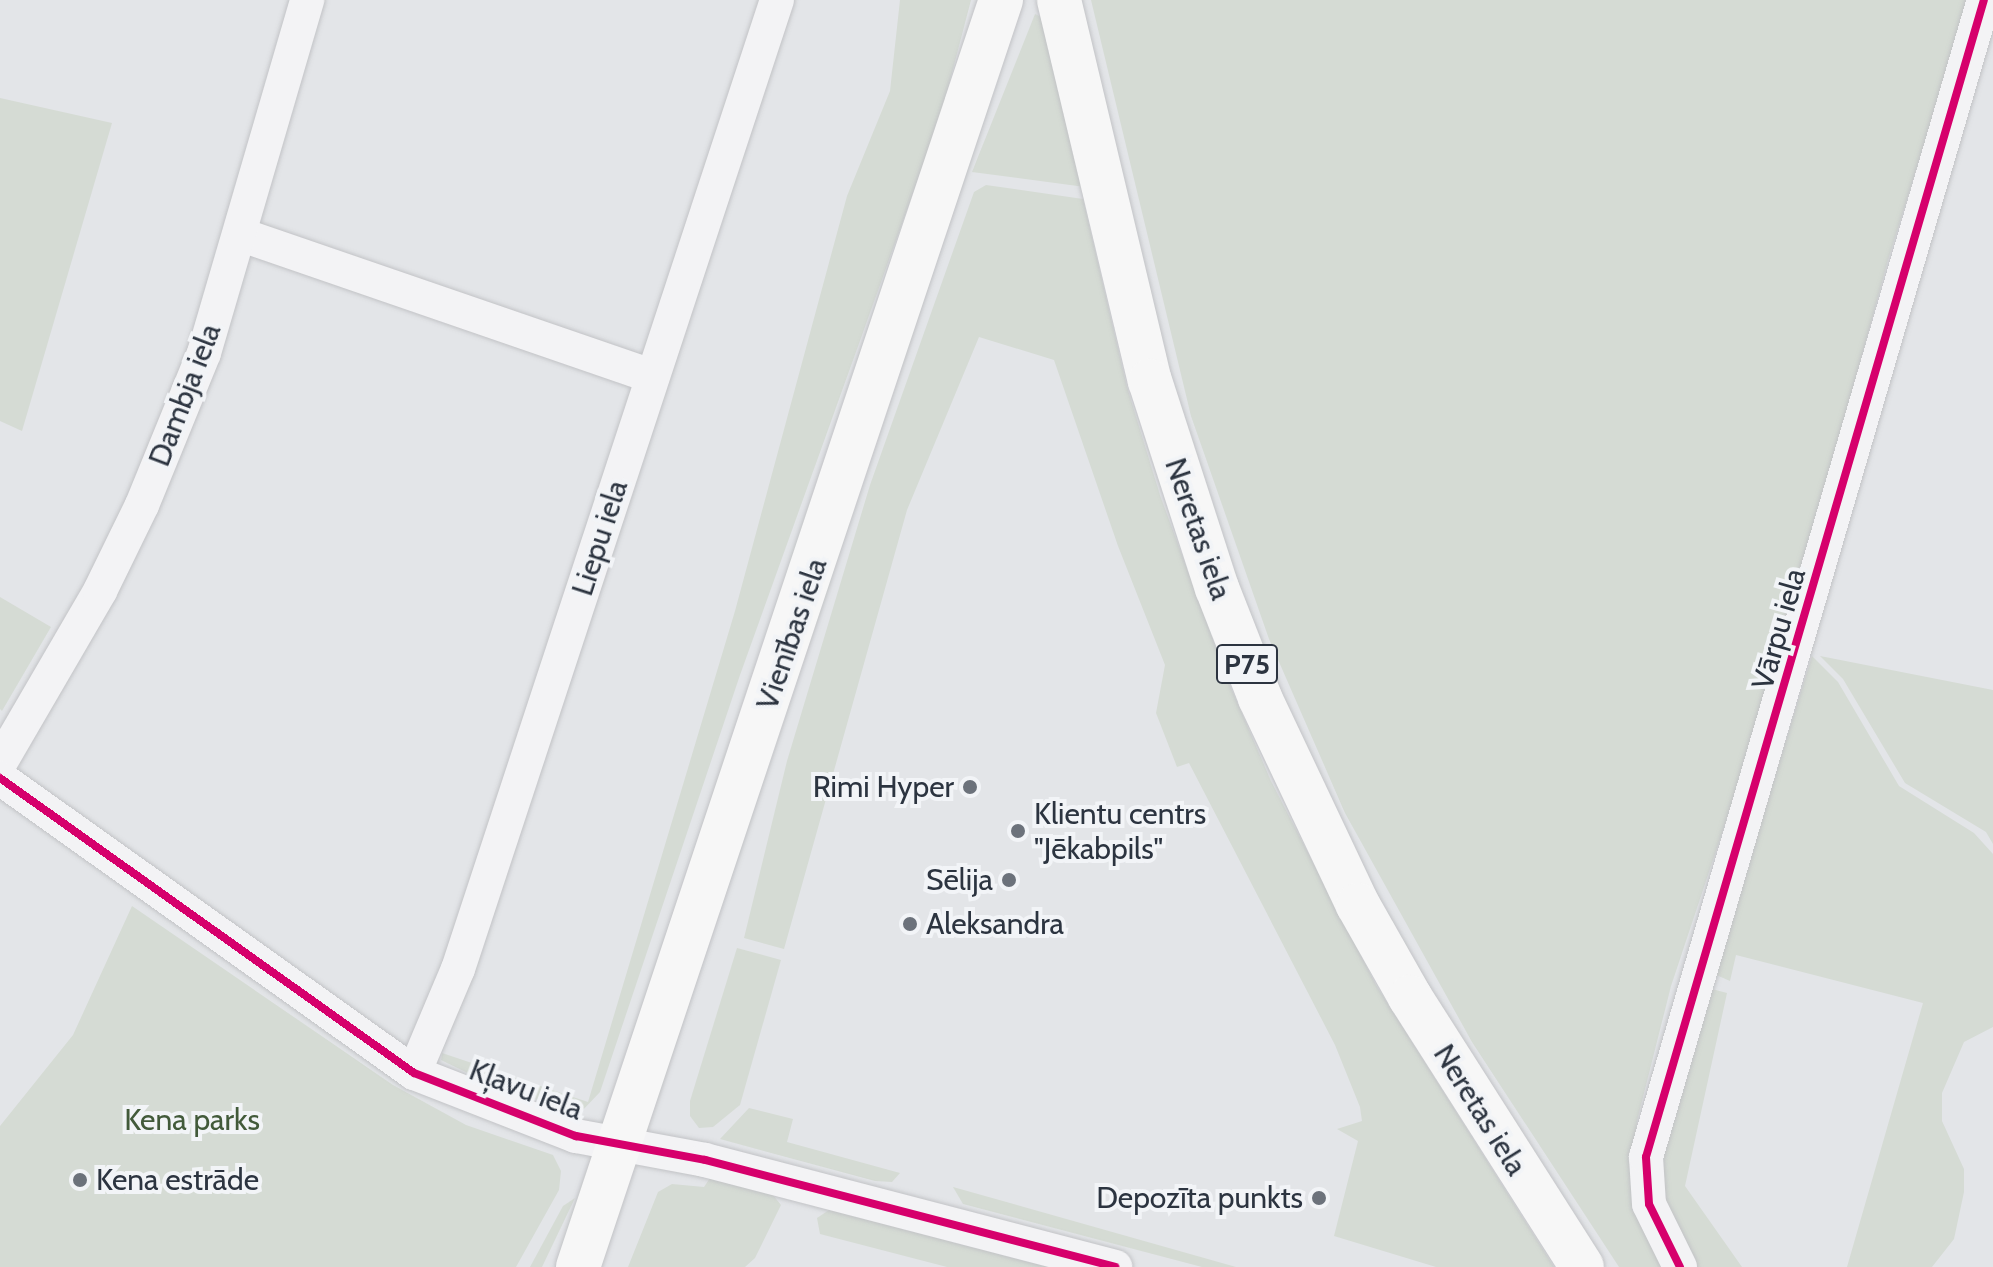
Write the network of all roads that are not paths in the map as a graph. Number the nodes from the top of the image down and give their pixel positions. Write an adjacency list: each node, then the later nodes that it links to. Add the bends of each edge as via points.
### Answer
1 (307, 0): 6 (street, Dambja iela)
2 (777, 0): 7 (street, Liepu iela)
3 (1001, 0): 11 (main road, Vienības iela)
4 (1059, 0): 14 (main road, Neretas iela / P75, via 1150,381 1207,559 1260,698 1358,905 1410,997)
5 (1984, 0): 15 (street, Vārpu iela, via 1646,1157 1649,1204)
6 (242, 235): 7 (street); 8 (street, Dambja iela, via 204,353 142,505 100,591)
7 (652, 376): 10 (street, Liepu iela, via 458,969)
8 (0, 763)
9 (0, 778): 10 (street, Kļavu iela)
10 (414, 1073): 11 (street, Kļavu iela, via 576,1136)
11 (621, 1147): 12 (main road, Vienības iela); 13 (street, Kļavu iela, via 705,1160)
12 (578, 1267)
13 (1115, 1267)
14 (1582, 1267)
15 (1680, 1267)

